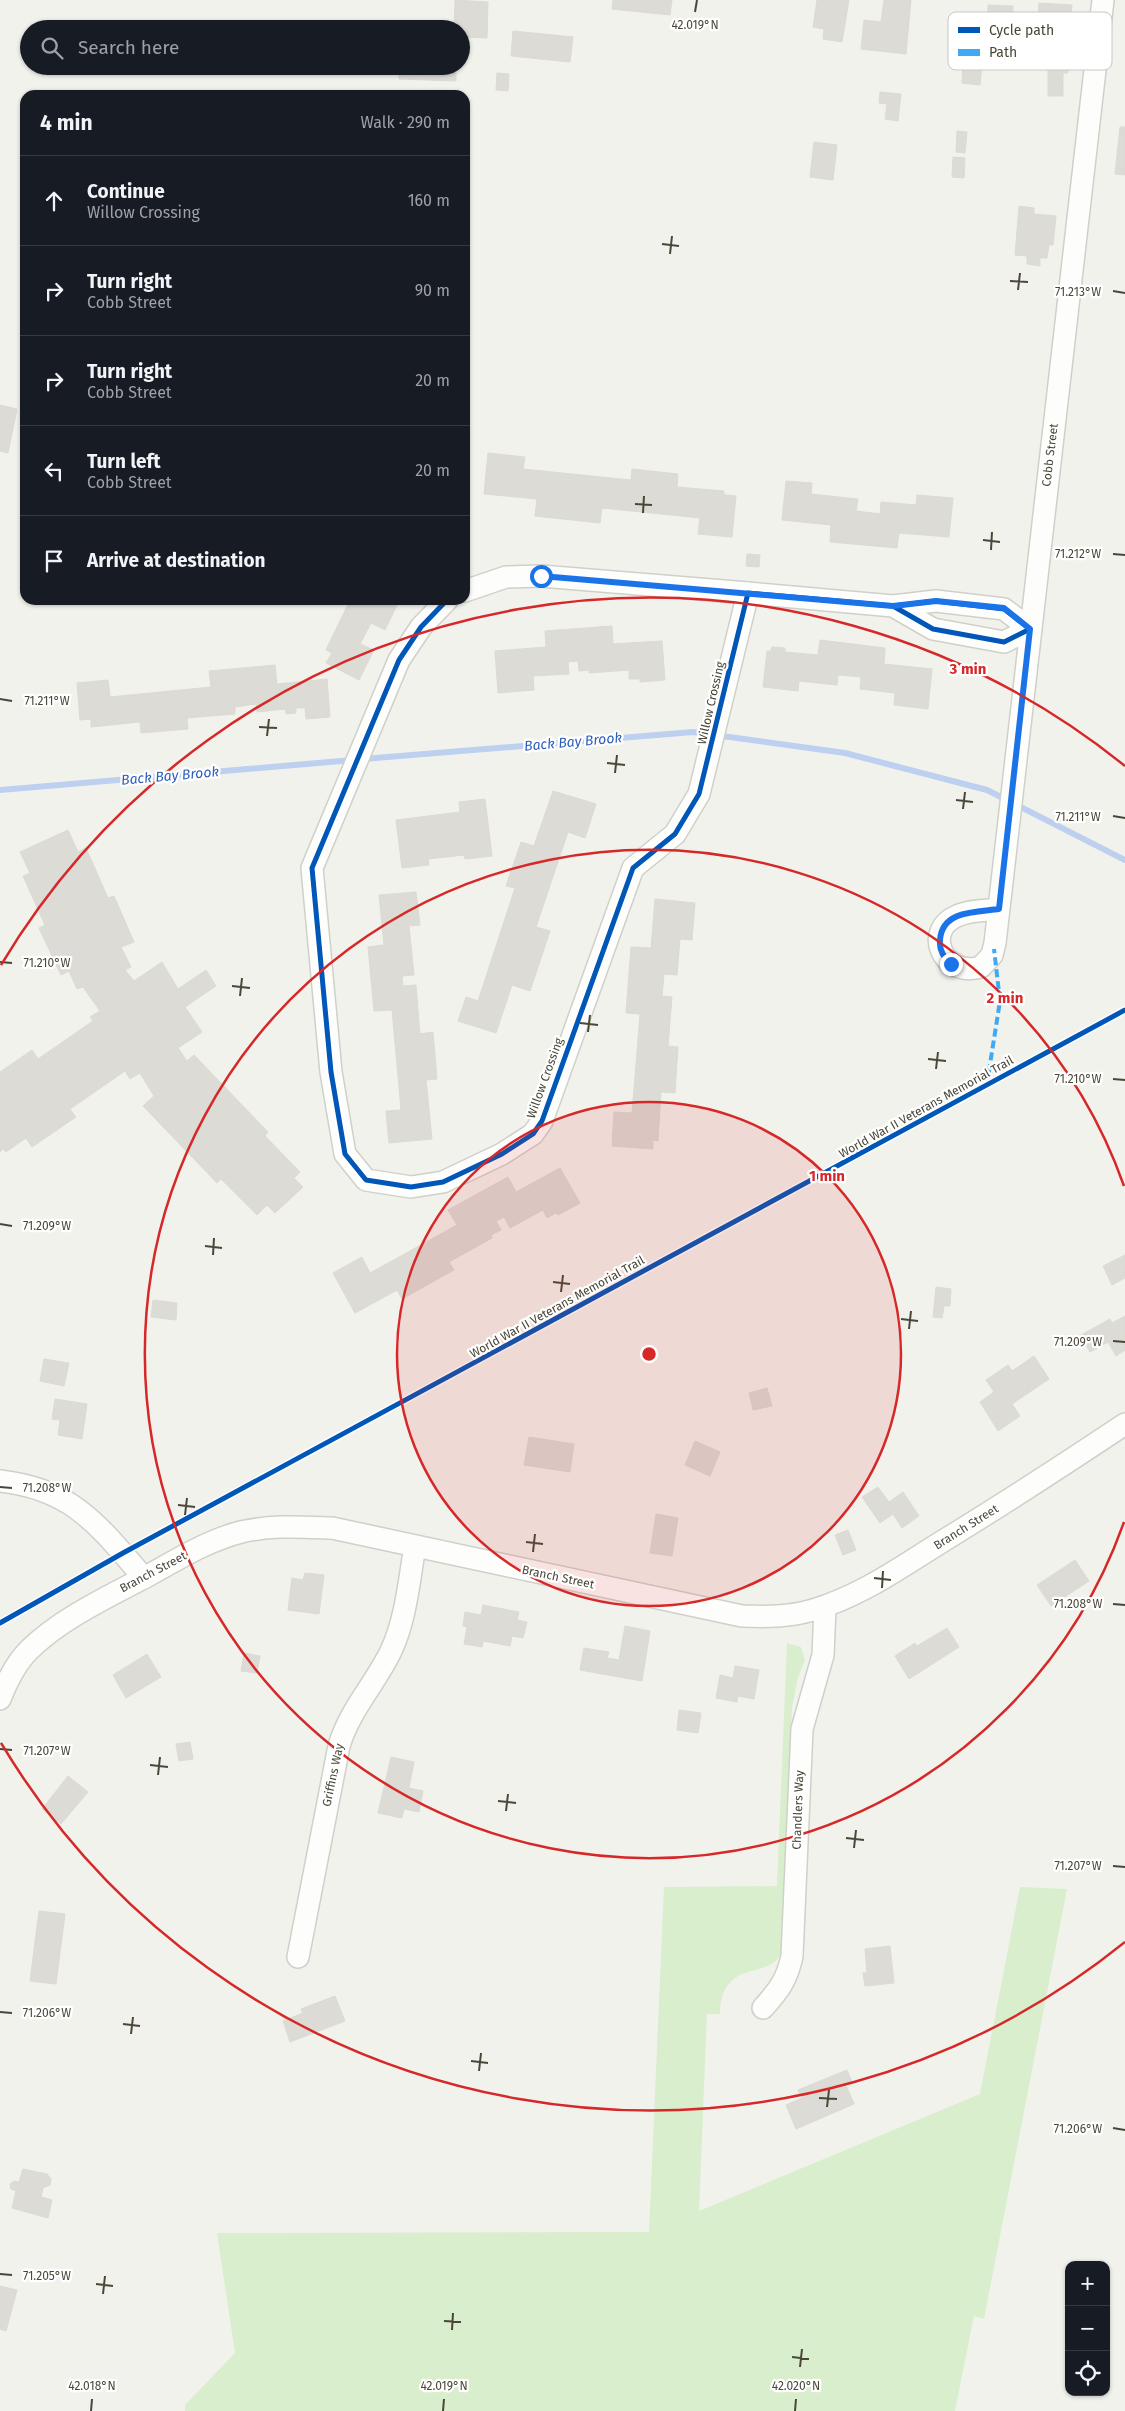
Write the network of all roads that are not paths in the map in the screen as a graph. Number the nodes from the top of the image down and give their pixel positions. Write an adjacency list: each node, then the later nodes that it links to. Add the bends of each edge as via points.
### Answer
1 (1095, 70): 6 (street, Cobb Street)
2 (470, 589): 3 (street, via 506,577 541,576)
3 (748, 593): 4 (street, Willow Crossing, via 699,794 675,834 634,868 542,1121 533,1134 502,1154 444,1182 411,1187 366,1180 345,1154 331,1072 312,868 399,660 421,627); 5 (street)
4 (442, 605)
5 (893, 606): 6 (street, via 936,601 1004,608); 6 (street, via 933,629 1004,642)
6 (1030, 629): 7 (street, Cobb Street)
7 (999, 909)
8 (1125, 1424): 12 (street, Branch Street, via 863,1591)
9 (0, 1481): 11 (street, via 35,1487 86,1514)
10 (415, 1546): 11 (street, Branch Street, via 332,1528 283,1526 225,1537); 12 (street, Branch Street, via 742,1616 780,1617); 14 (street, Griffins Way, via 397,1637 347,1725 339,1746)
11 (144, 1578): 13 (street, Branch Street, via 63,1623 40,1640 14,1668)
12 (825, 1607): 15 (street, Chandlers Way, via 823,1655 802,1729 792,1956 782,1987)
13 (0, 1699)
14 (298, 1957)
15 (763, 2008)

